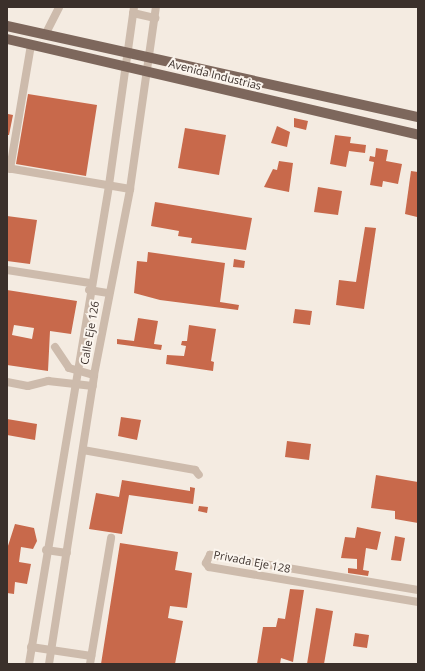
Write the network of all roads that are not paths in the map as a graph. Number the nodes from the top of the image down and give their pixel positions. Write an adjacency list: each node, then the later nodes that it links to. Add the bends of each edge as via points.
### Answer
1 (59, 7): 6 (street)
2 (156, 7): 4 (street, Calle Eje 126)
3 (134, 10): 4 (street); 9 (street, Calle Eje 126)
4 (155, 18): 10 (street, Calle Eje 126)
5 (7, 26): 6 (main road, Avenida Industrias)
6 (45, 35): 9 (main road, Avenida Industrias)
7 (7, 39): 8 (main road, Avenida Industrias)
8 (31, 45): 11 (main road, Avenida Industrias); 17 (street)
9 (128, 55): 10 (main road, Avenida Industrias); 11 (street, Calle Eje 126)
10 (150, 59): 12 (street, Calle Eje 126); 13 (main road, Avenida Industrias)
11 (127, 66): 12 (main road, Avenida Industrias); 18 (street, Calle Eje 126)
12 (148, 71): 14 (main road, Avenida Industrias); 19 (street, Calle Eje 126)
13 (320, 96): 14 (main road); 15 (main road, Avenida Industrias)
14 (317, 112): 16 (main road, Avenida Industrias)
15 (418, 117)
16 (418, 135)
17 (8, 169): 18 (street)
18 (109, 185): 19 (street); 21 (street, Calle Eje 126)
19 (130, 189): 22 (street, Calle Eje 126)
20 (7, 270): 21 (street)
21 (90, 286): 22 (street); 24 (street, Calle Eje 126)
22 (109, 293): 25 (street, Calle Eje 126)
23 (55, 347): 24 (street, via 69,368)
24 (76, 371): 25 (street); 27 (street, Calle Eje 126)
25 (94, 375): 28 (street, Calle Eje 126)
26 (7, 382): 27 (street, via 28,386 48,381)
27 (74, 384): 28 (street); 32 (street, Calle Eje 126)
28 (93, 386): 29 (street, Calle Eje 126)
29 (83, 450): 30 (street, via 195,470); 33 (street, Calle Eje 126)
30 (199, 475)
31 (111, 538): 40 (street)
32 (46, 550): 33 (street); 38 (street, Calle Eje 126)
33 (67, 553): 39 (street, Calle Eje 126)
34 (291, 568): 35 (street); 35 (street, Privada Eje 128, via 210,555 206,563 209,567); 36 (street, Privada Eje 128)
35 (290, 580): 37 (street, Privada Eje 128)
36 (418, 590)
37 (418, 602)
38 (32, 646): 39 (street); 41 (street, Calle Eje 126)
39 (51, 649): 40 (street); 42 (street, Calle Eje 126)
40 (91, 660)
41 (29, 664)
42 (49, 664)

